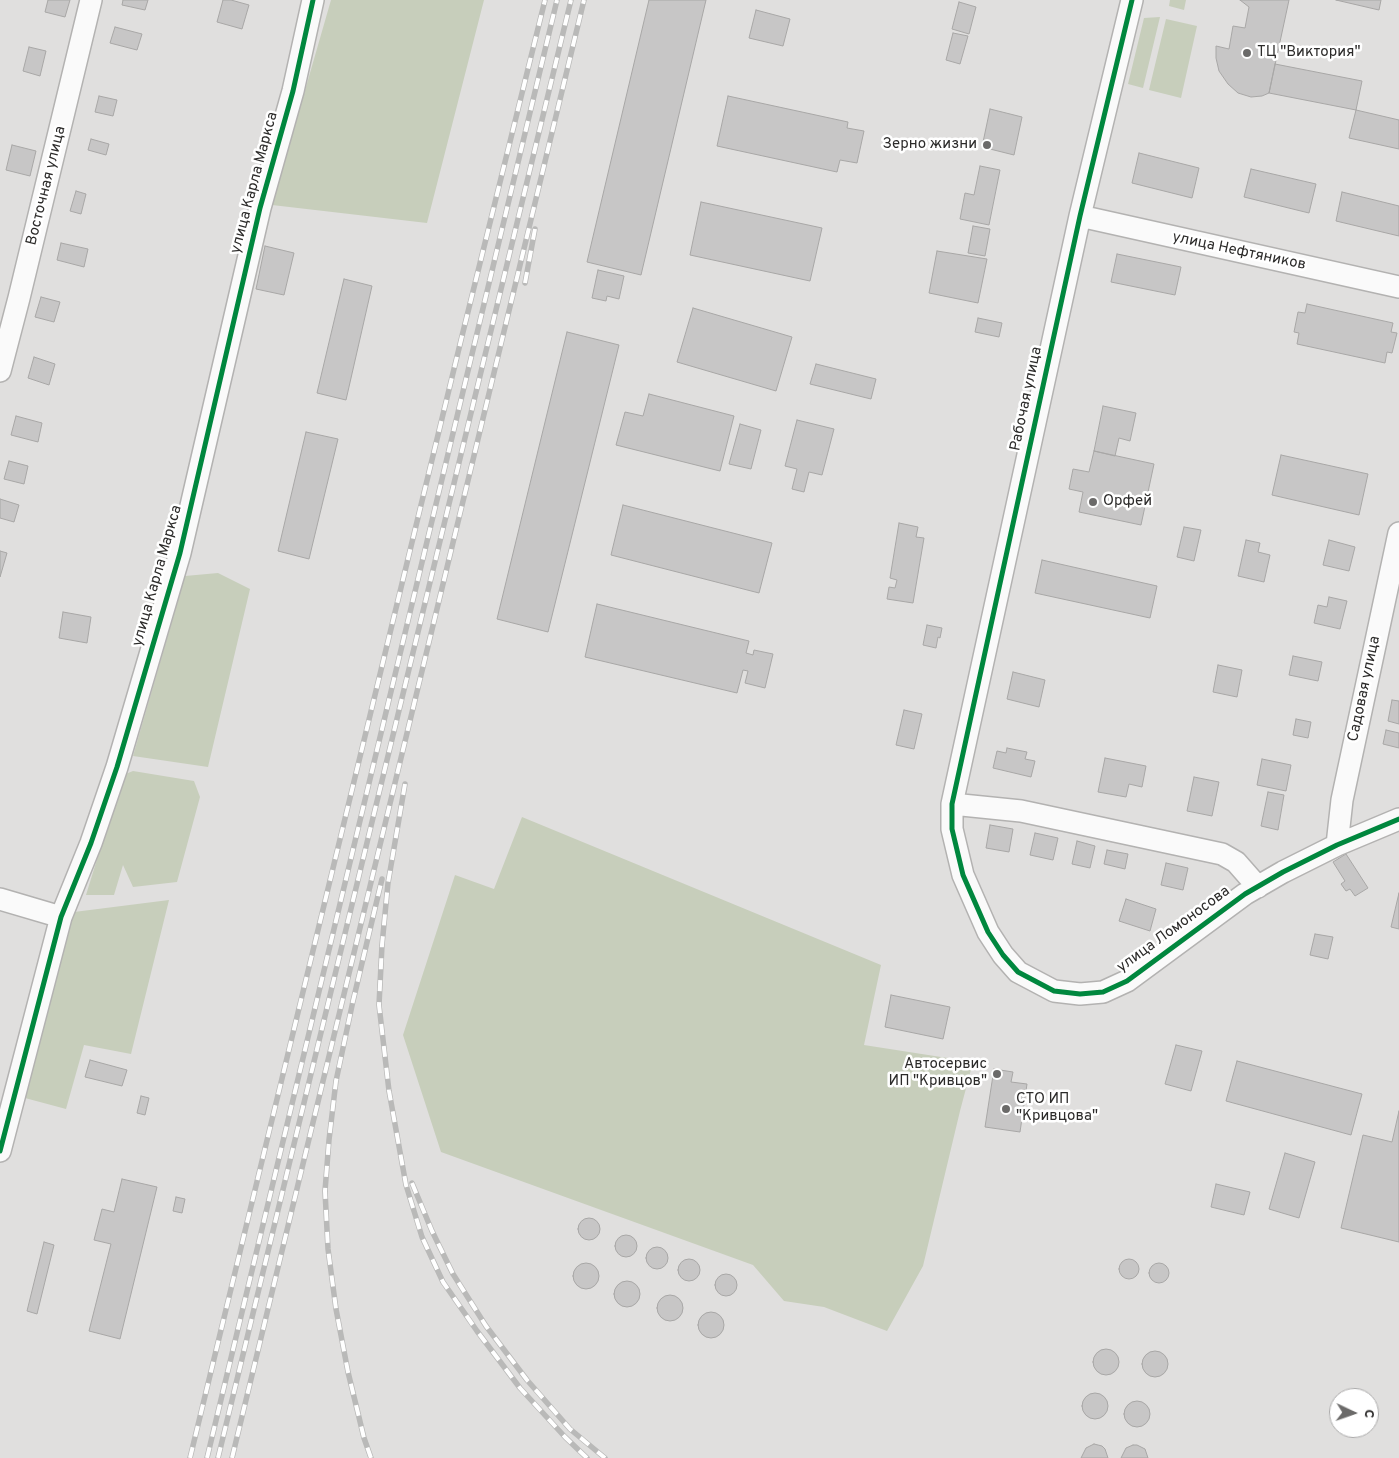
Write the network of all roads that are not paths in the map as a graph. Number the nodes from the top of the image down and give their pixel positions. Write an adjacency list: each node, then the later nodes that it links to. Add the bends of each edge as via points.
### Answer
1 (92, 0): 6 (street, Восточная улица)
2 (313, 0): 13 (street, улица Карла Маркса, via 293,90 260,208 180,553 117,767)
3 (1132, 0): 4 (street, Рабочая улица)
4 (1080, 216): 5 (street, улица Нефтяников); 8 (street, Рабочая улица)
5 (1399, 287)
6 (0, 371)
7 (1398, 539): 10 (street, Садовая улица, via 1342,800)
8 (952, 804): 11 (street, via 1021,811 1222,854 1236,862); 11 (street, улица Ломоносова, via 956,851 988,932 1018,972 1054,992 1103,992 1127,981)
9 (1399, 819): 10 (street, улица Ломоносова)
10 (1337, 846): 11 (street, улица Ломоносова)
11 (1258, 887)
12 (0, 899): 13 (street)
13 (61, 917): 14 (street, улица Карла Маркса)
14 (0, 1151)

